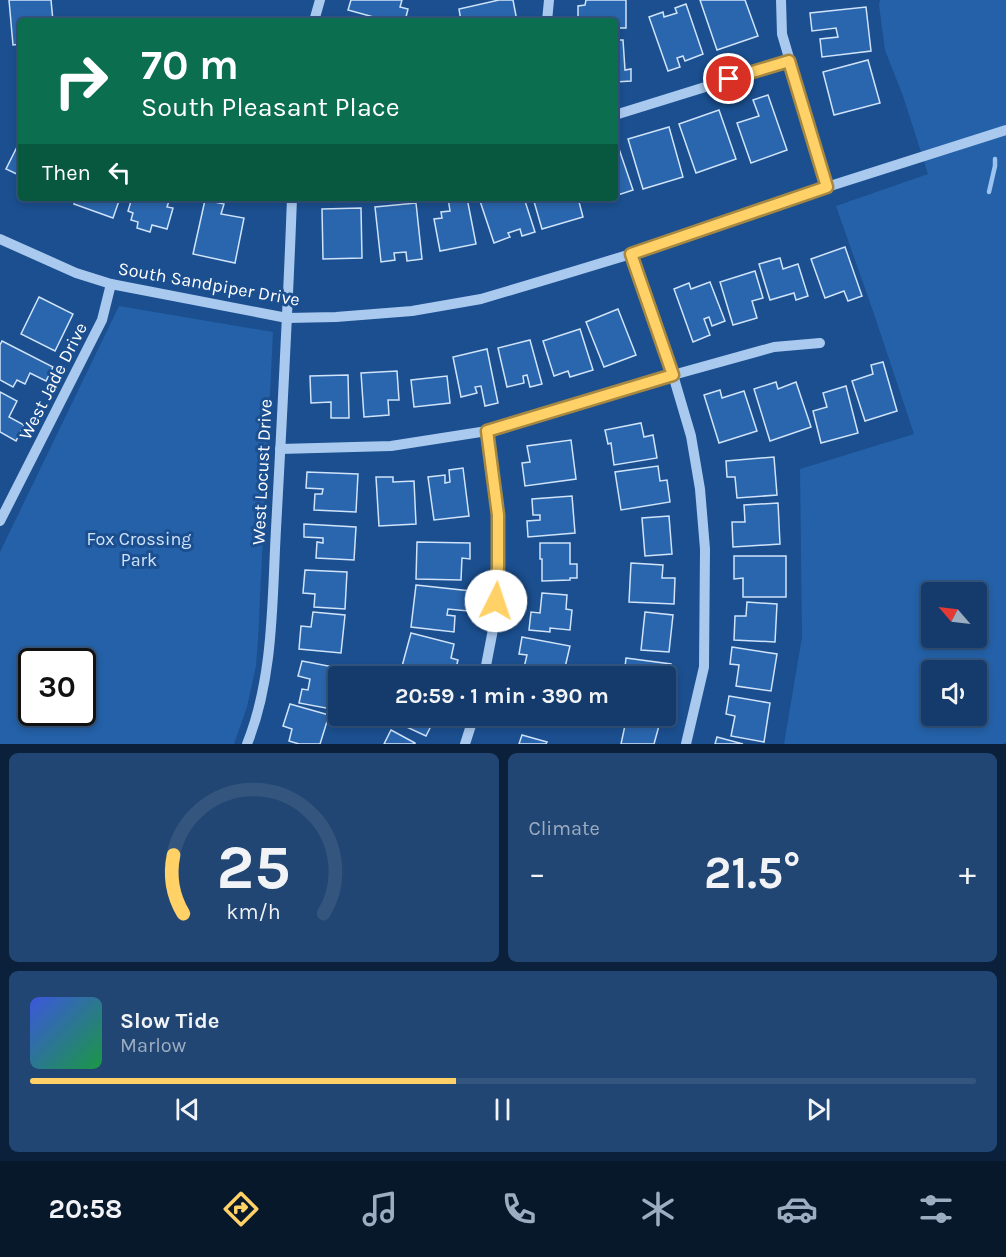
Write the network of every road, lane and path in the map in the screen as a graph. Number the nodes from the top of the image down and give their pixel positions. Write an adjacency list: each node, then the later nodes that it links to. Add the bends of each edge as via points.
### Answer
1 (320, 0): 4 (street)
2 (549, 0): 5 (street)
3 (781, 0): 6 (street, via 782,34)
4 (315, 18)
5 (547, 18)
6 (789, 61): 7 (street); 9 (street)
7 (618, 114)
8 (1006, 130): 9 (street, South Sandpiper Drive)
9 (827, 187): 12 (street, South Sandpiper Drive)
10 (292, 201): 14 (street, West Locust Drive)
11 (0, 239): 13 (street, South Sandpiper Drive)
12 (631, 254): 14 (street, South Sandpiper Drive, via 461,303 379,314); 16 (street)
13 (111, 284): 14 (street, South Sandpiper Drive); 19 (street, West Jade Drive, via 102,320)
14 (287, 318): 18 (street, West Locust Drive)
15 (820, 343): 16 (street, via 774,346)
16 (673, 375): 17 (street); 24 (street, via 690,436 705,549 704,667)
17 (487, 431): 18 (street, via 391,446); 20 (street, via 498,515 498,566 495,618)
18 (280, 449): 22 (street, West Locust Drive, via 265,675)
19 (0, 521)
20 (486, 666)
21 (471, 726): 23 (street)
22 (247, 744)
23 (465, 744)
24 (686, 744)

